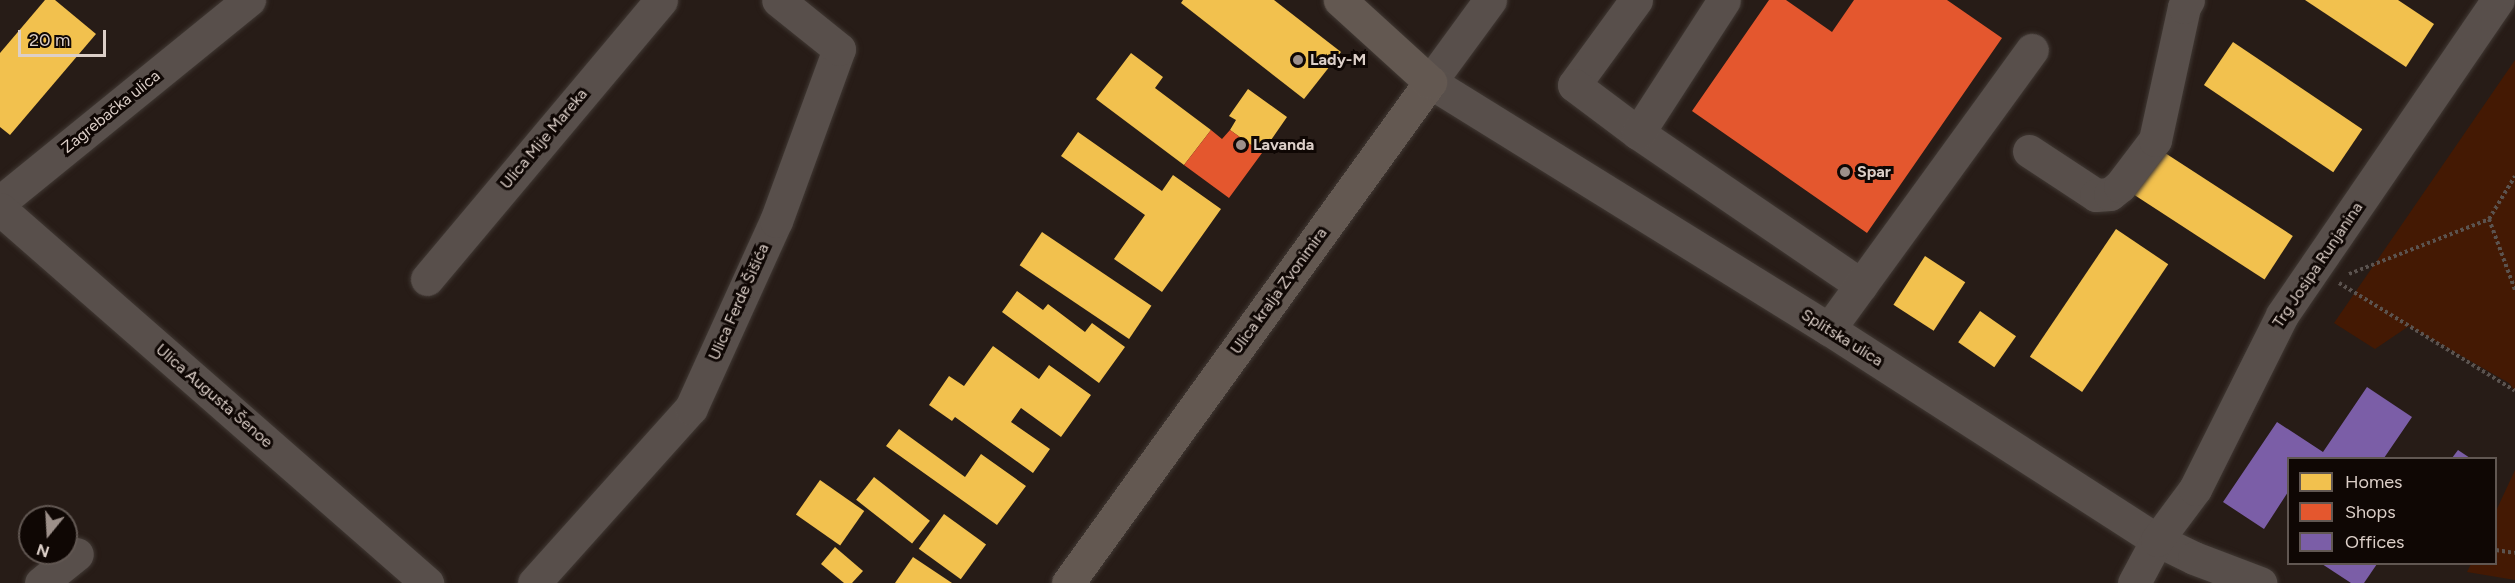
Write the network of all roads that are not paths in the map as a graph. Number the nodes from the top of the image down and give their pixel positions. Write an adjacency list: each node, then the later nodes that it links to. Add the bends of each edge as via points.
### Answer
1 (249, 0): 14 (street, Zagrebačka ulica)
2 (662, 0): 16 (street, Ulica Mije Mareka)
3 (778, 0): 23 (street, Ulica Ferde Šišića, via 839,49 776,221 691,408)
4 (1340, 0): 11 (main road)
5 (1490, 0): 11 (street, Ulica kralja Zvonimira)
6 (1636, 0): 12 (street, via 1574,85)
7 (1724, 0): 12 (street)
8 (2188, 0): 13 (street, via 2155,140 2120,186 2110,194 2096,195)
9 (2498, 0): 19 (street, Trg Josipa Runjanina, via 2282,315 2195,489)
10 (2032, 50): 17 (street)
11 (1430, 82): 18 (street, Splitska ulica); 24 (main road, Ulica kralja Zvonimira)
12 (1638, 133): 17 (street)
13 (2029, 151)
14 (0, 202)
15 (0, 209): 22 (street, Ulica Augusta Šenoe)
16 (427, 279)
17 (1861, 285): 18 (street)
18 (1829, 329): 19 (street, Splitska ulica)
19 (2157, 540): 25 (street, Trg Josipa Runjanina); 26 (street, Splitska ulica)
20 (63, 565): 21 (street)
21 (41, 583)
22 (427, 583)
23 (534, 583)
24 (1068, 583)
25 (2134, 583)
26 (2260, 583)

